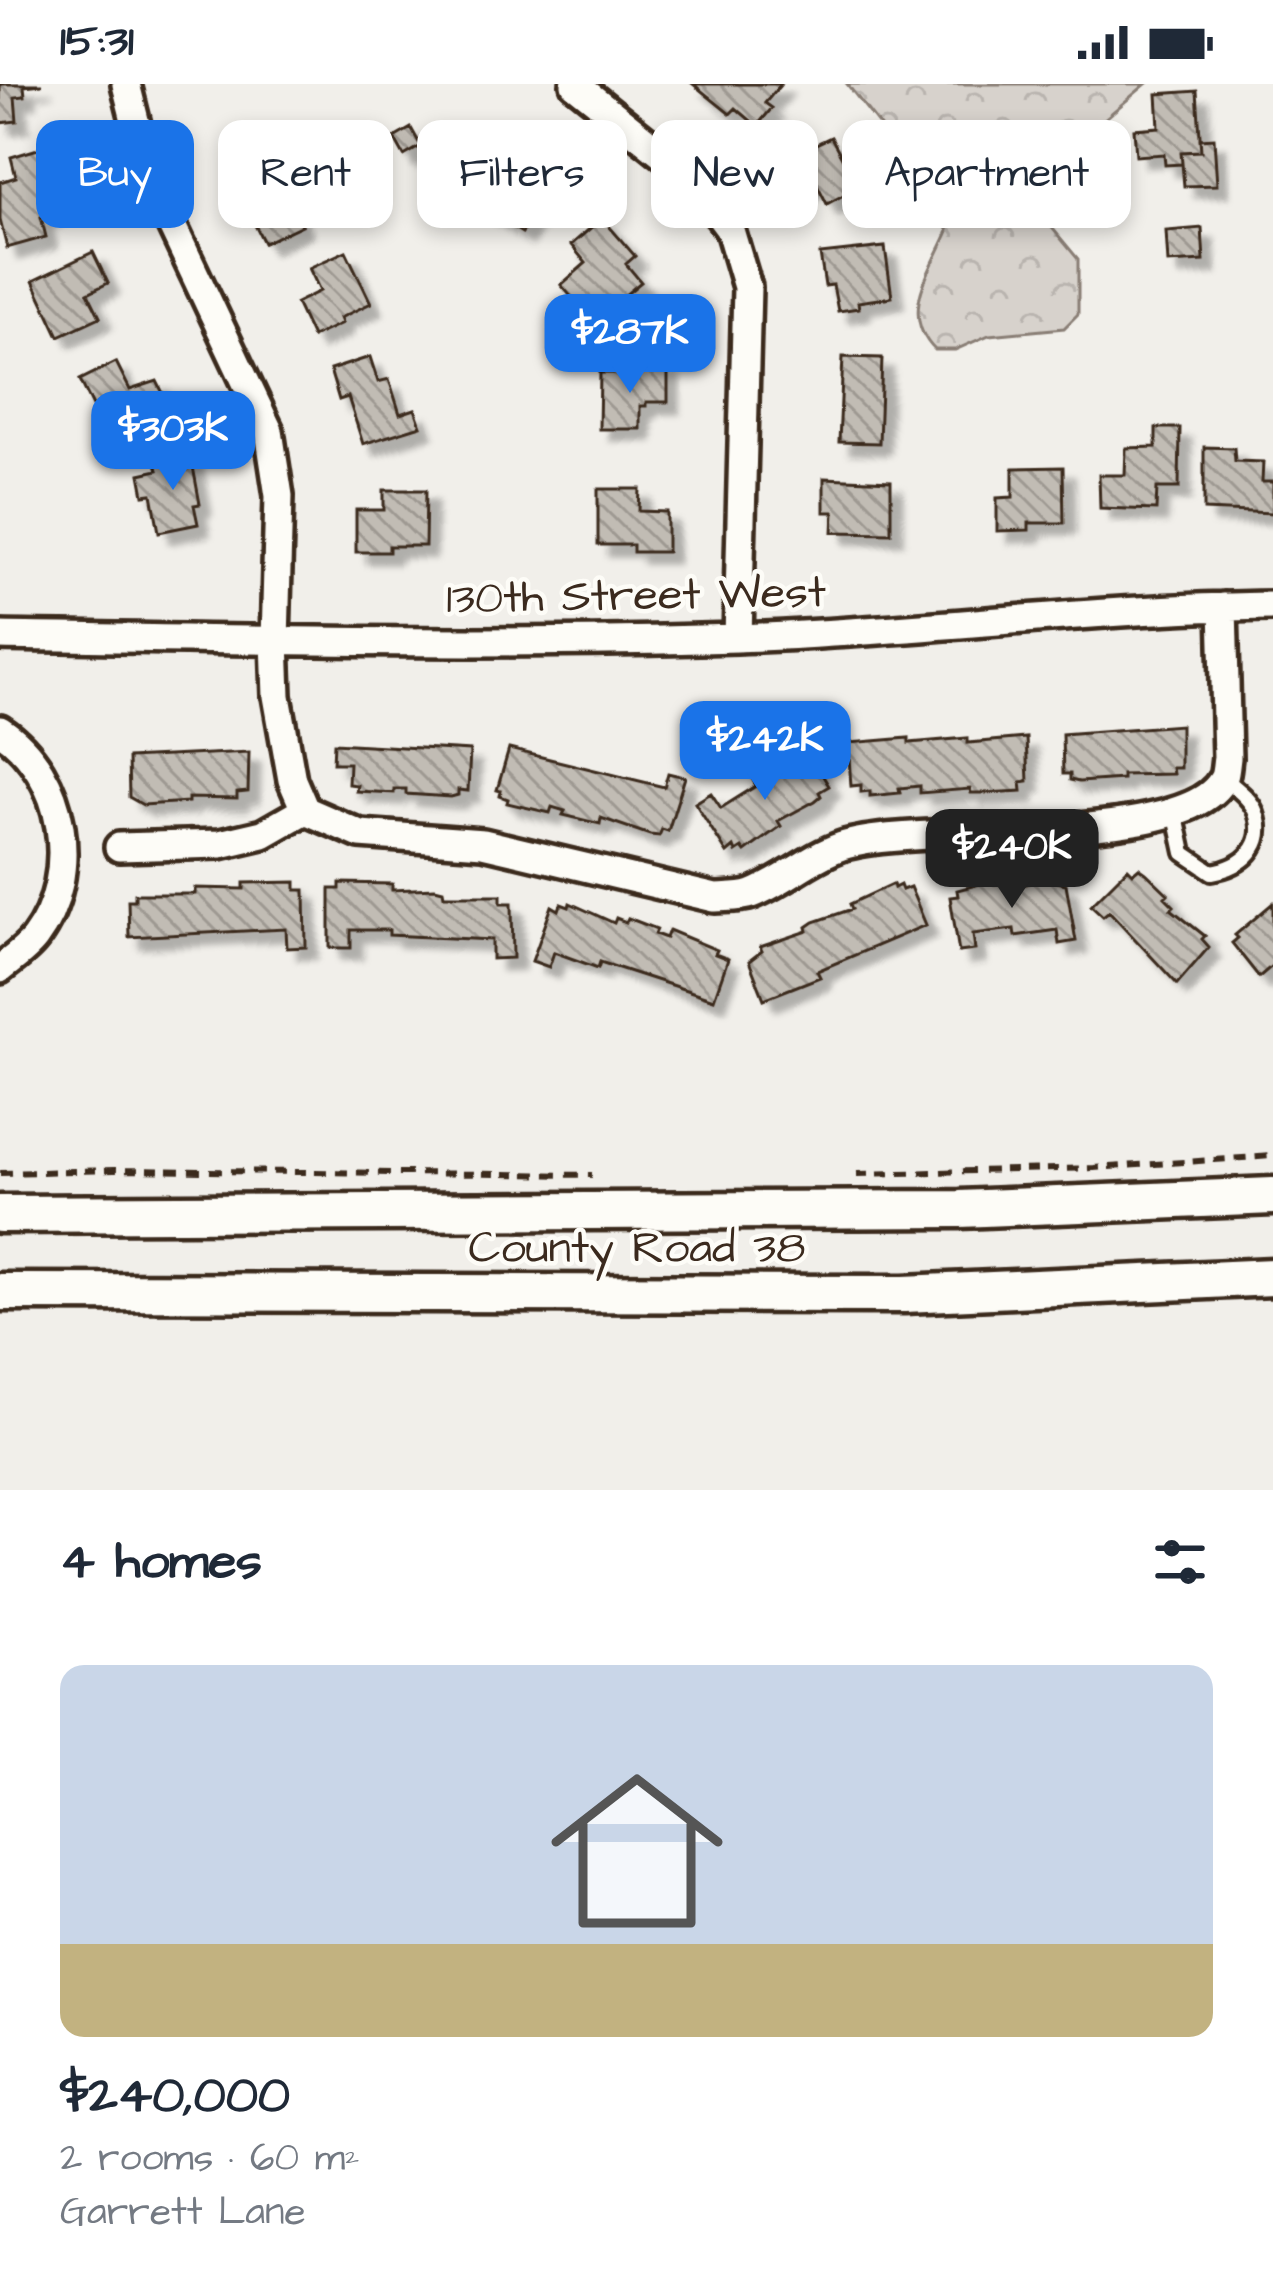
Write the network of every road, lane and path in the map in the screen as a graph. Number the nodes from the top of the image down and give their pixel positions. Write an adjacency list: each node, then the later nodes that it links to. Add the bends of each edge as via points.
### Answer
1 (126, 84): 7 (street, via 149,177 269,431 279,496)
2 (574, 84): 6 (street, via 689,176 730,230 747,287)
3 (1273, 606): 4 (street, 130th Street West)
4 (1223, 607): 6 (street, 130th Street West); 9 (street)
5 (0, 636): 7 (street, 130th Street West)
6 (738, 638): 7 (street, 130th Street West)
7 (274, 641): 10 (street, via 292,780)
8 (0, 730): 13 (street, via 44,781 62,854 34,940)
9 (1223, 777): 11 (street); 11 (lane, via 1256,811 1259,838 1232,869 1212,872 1184,853)
10 (305, 810): 11 (street, via 361,834 483,842 715,898 749,895 841,846 1119,824); 12 (street, via 263,834 220,844)
11 (1175, 811)
12 (118, 847)
13 (0, 969)
14 (1273, 1156): 16 (path)
15 (0, 1173): 17 (path)
16 (841, 1174)
17 (612, 1175)
18 (1273, 1196): 19 (main road, County Road 38, via 960,1209)
19 (0, 1214)
20 (1273, 1277): 21 (main road, County Road 38, via 904,1294)
21 (0, 1292)

